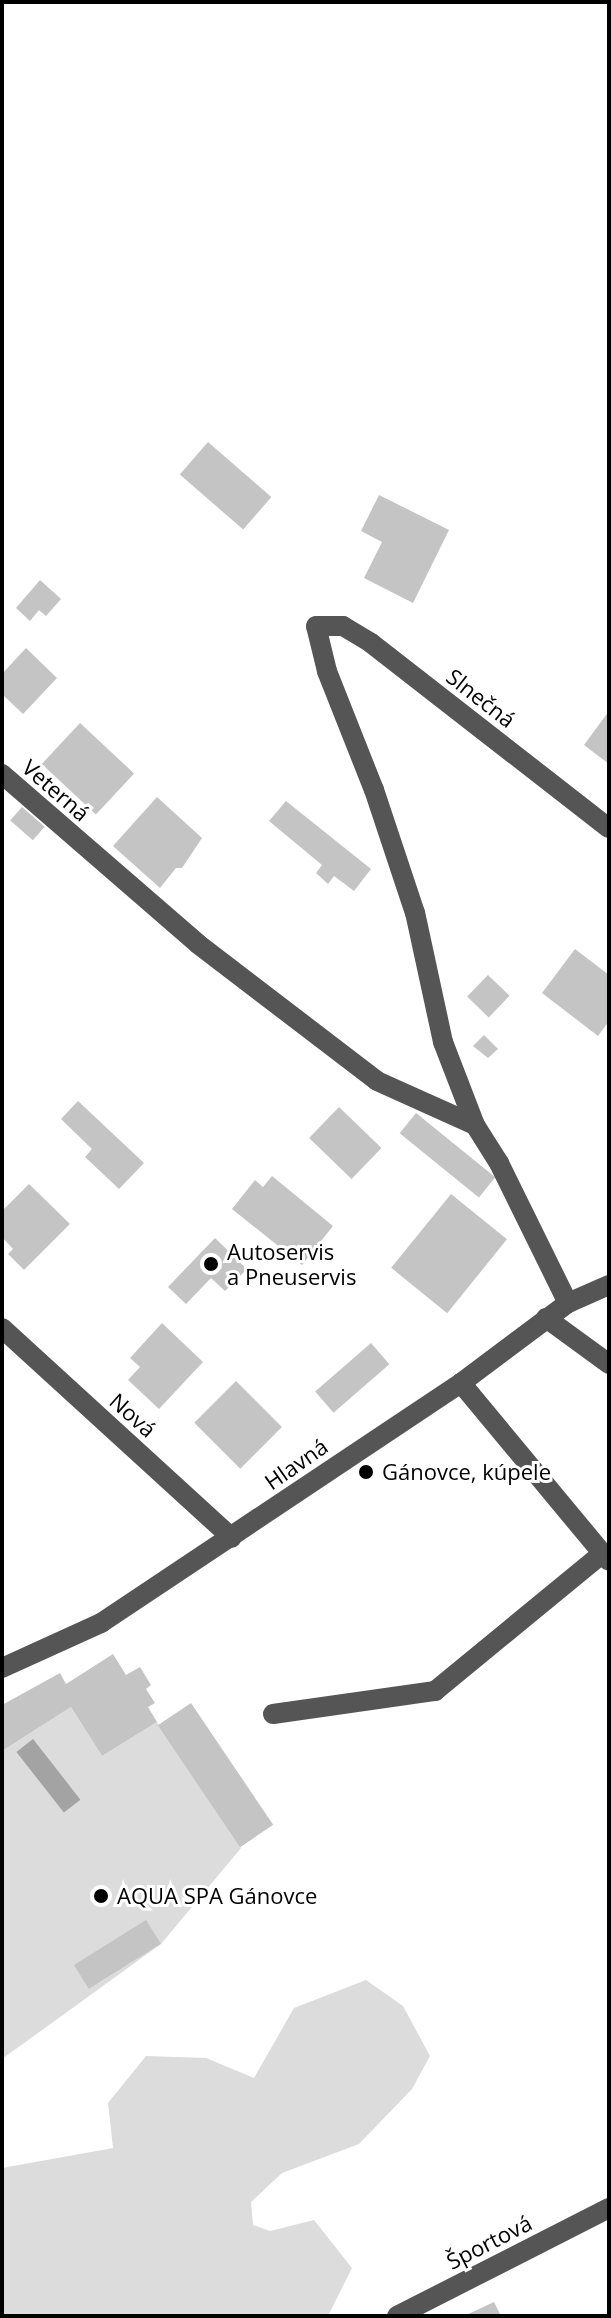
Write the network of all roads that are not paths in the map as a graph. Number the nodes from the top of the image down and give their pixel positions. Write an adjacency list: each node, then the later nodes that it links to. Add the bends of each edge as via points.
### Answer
1 (2, 774): 3 (street, Veterná, via 198,944 377,1081)
2 (609, 828): 3 (street, Slnečná, via 371,643 343,626 316,626 327,671 415,913 443,1042)
3 (475, 1125): 5 (street)
4 (609, 1285): 5 (street, Hlavná)
5 (568, 1303): 6 (street, Hlavná)
6 (546, 1318): 8 (street); 9 (street, Hlavná)
7 (2, 1328): 10 (street, Nová)
8 (609, 1364)
9 (461, 1383): 10 (street, Hlavná); 11 (street)
10 (232, 1538): 12 (street, Hlavná, via 101,1623)
11 (606, 1557): 13 (street, via 435,1691)
12 (2, 1668)
13 (273, 1714)
14 (607, 2218): 15 (street, Športová)
15 (397, 2316)

